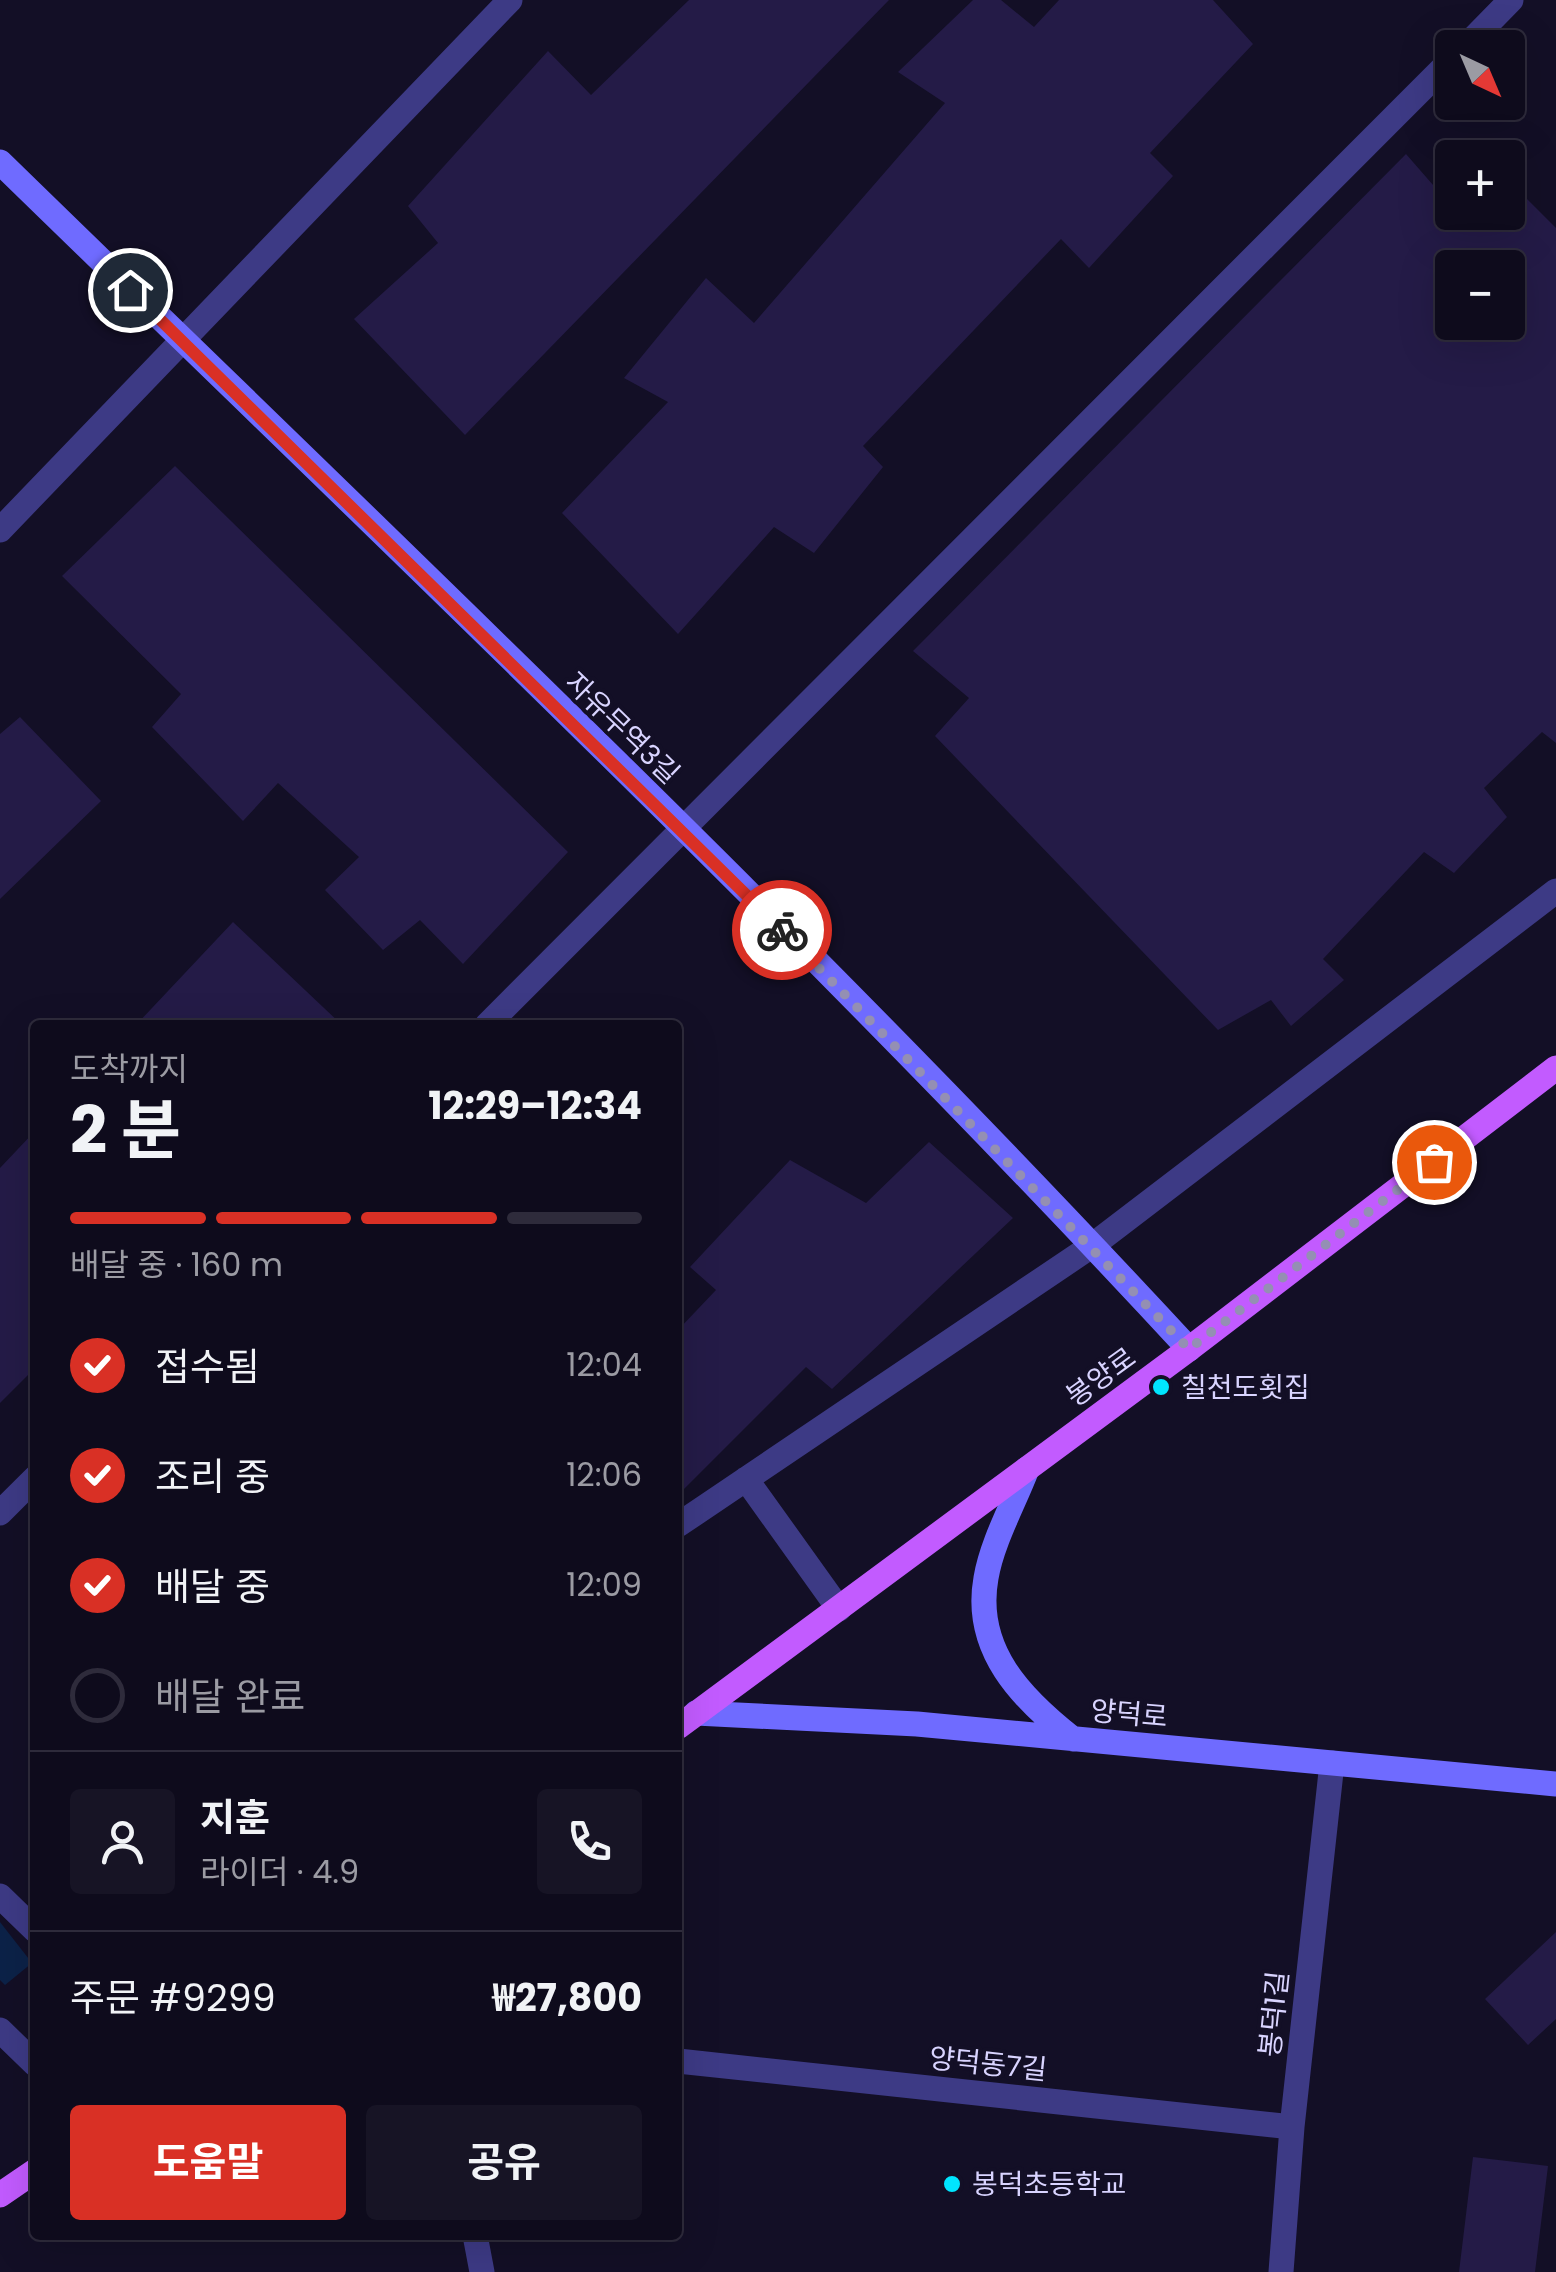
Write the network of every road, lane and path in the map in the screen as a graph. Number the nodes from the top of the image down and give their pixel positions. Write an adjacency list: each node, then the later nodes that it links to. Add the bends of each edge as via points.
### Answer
1 (510, 0): 6 (street)
2 (1511, 0): 3 (street)
3 (1482, 30)
4 (1435, 75): 8 (street)
5 (0, 162): 6 (street, 자유무역3길)
6 (183, 340): 7 (street); 8 (street, 자유무역3길)
7 (0, 530)
8 (683, 829): 10 (street); 12 (street, 자유무역3길)
9 (1556, 890): 12 (street)
10 (493, 1020)
11 (1556, 1068): 13 (main road, 봉양로)
12 (1094, 1246): 13 (street, 자유무역3길); 15 (street)
13 (1189, 1349): 14 (main road, 봉양로)
14 (1027, 1469): 19 (main road, 봉양로); 21 (street, via 986,1578 987,1628 1014,1689)
15 (746, 1479): 18 (street); 19 (street)
16 (30, 1483): 17 (street)
17 (0, 1513)
18 (682, 1523)
19 (839, 1608): 20 (main road, 봉양로)
20 (687, 1720): 21 (street, 양덕로, via 917,1724)
21 (1073, 1739): 22 (street, 양덕로)
22 (1332, 1763): 23 (street, 양덕로); 29 (street, 봉덕1길)
23 (1556, 1784)
24 (0, 1896): 25 (street)
25 (30, 1925)
26 (0, 2030): 27 (street)
27 (30, 2059)
28 (682, 2061): 29 (street, 양덕동7길)
29 (1292, 2127): 34 (street, 봉덕1길)
30 (30, 2174): 31 (main road)
31 (0, 2194)
32 (476, 2240): 33 (street)
33 (482, 2272)
34 (1281, 2272)

